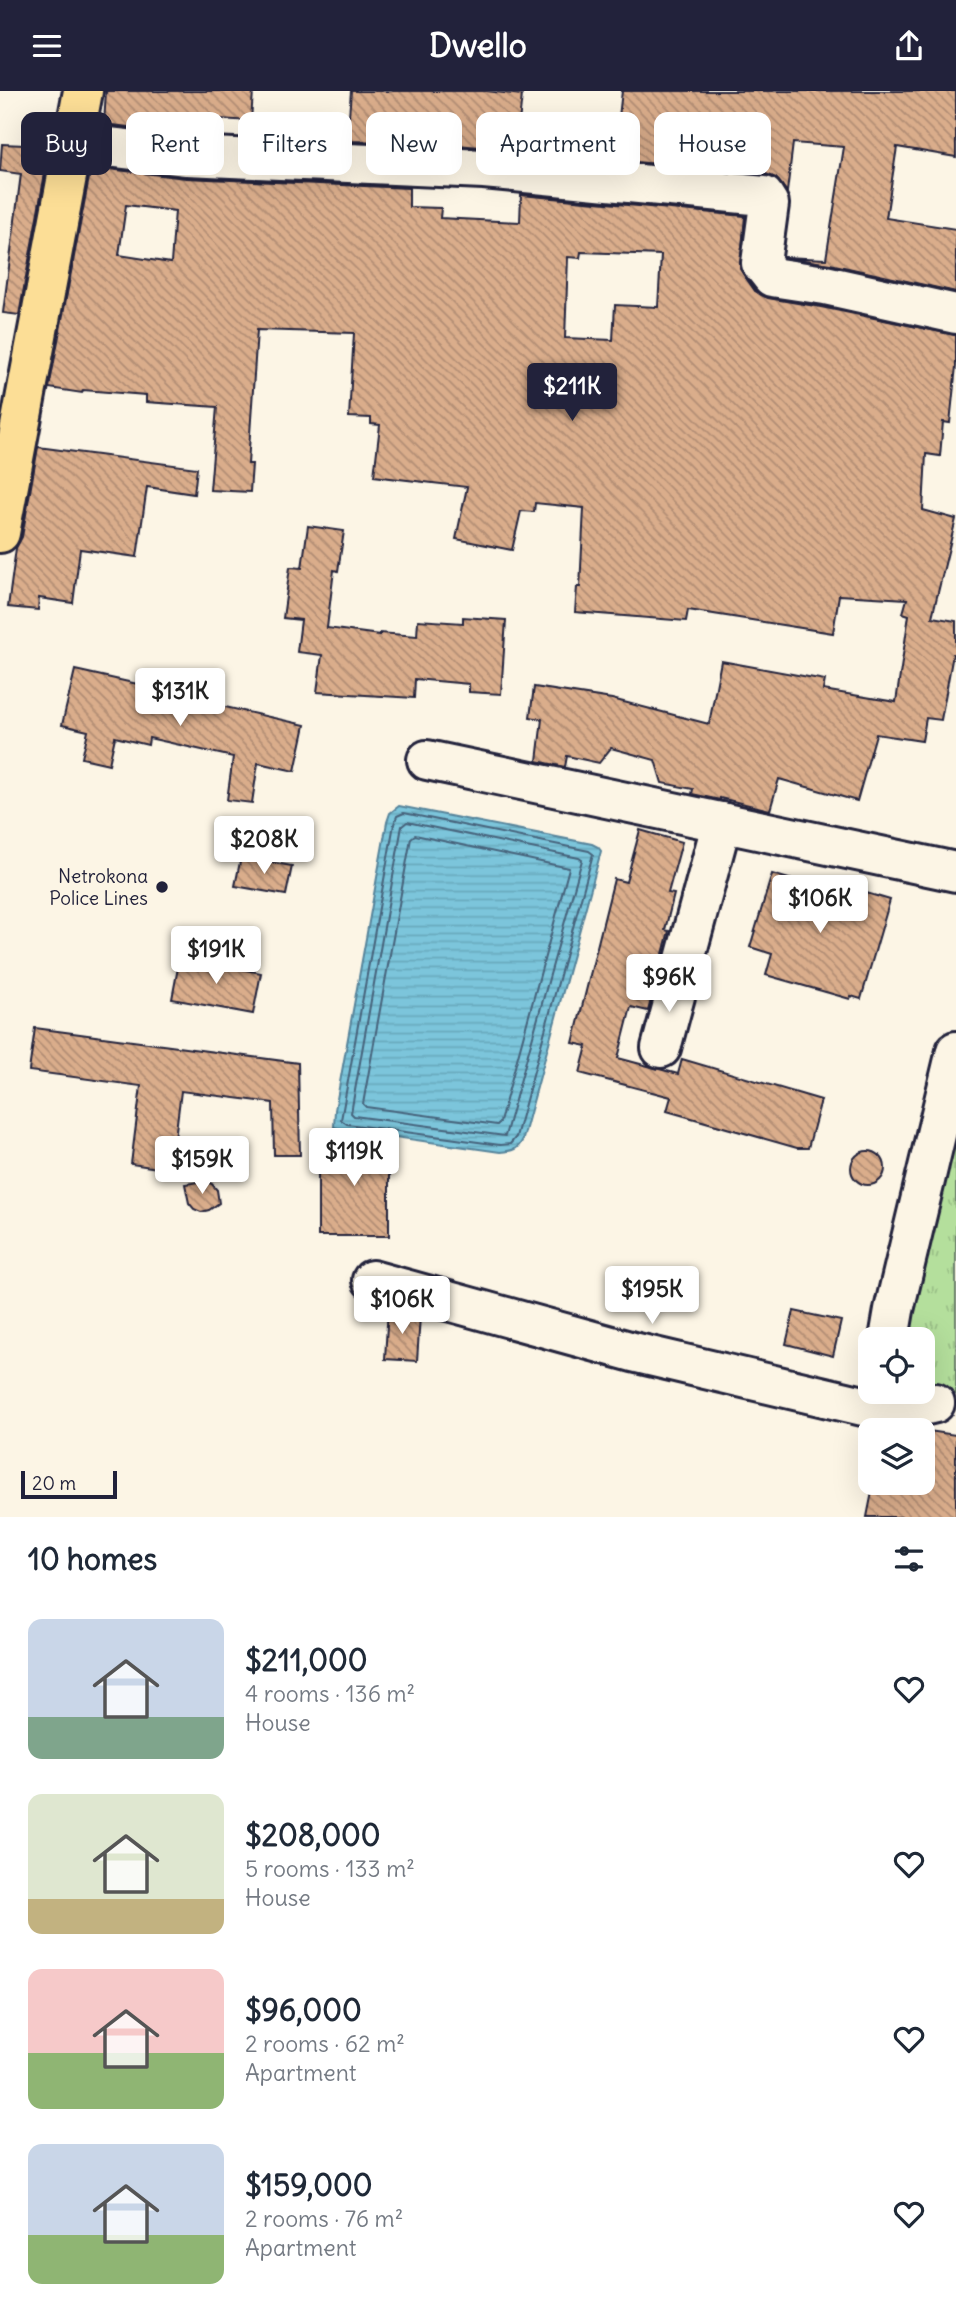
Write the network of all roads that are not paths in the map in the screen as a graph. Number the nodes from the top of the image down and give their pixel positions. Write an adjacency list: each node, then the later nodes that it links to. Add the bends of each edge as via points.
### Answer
1 (83, 91): 2 (main road)
2 (79, 112)
3 (112, 147): 5 (street, via 187,156 484,169 764,196 769,204 761,263 772,277)
4 (67, 175): 6 (main road)
5 (956, 314)
6 (0, 533)
7 (428, 760): 8 (street)
8 (722, 822): 9 (street); 10 (street)
9 (956, 872)
10 (661, 1048)
11 (956, 1052): 13 (street)
12 (372, 1280): 14 (street, via 633,1352 893,1413)
13 (891, 1327)
14 (922, 1404)

